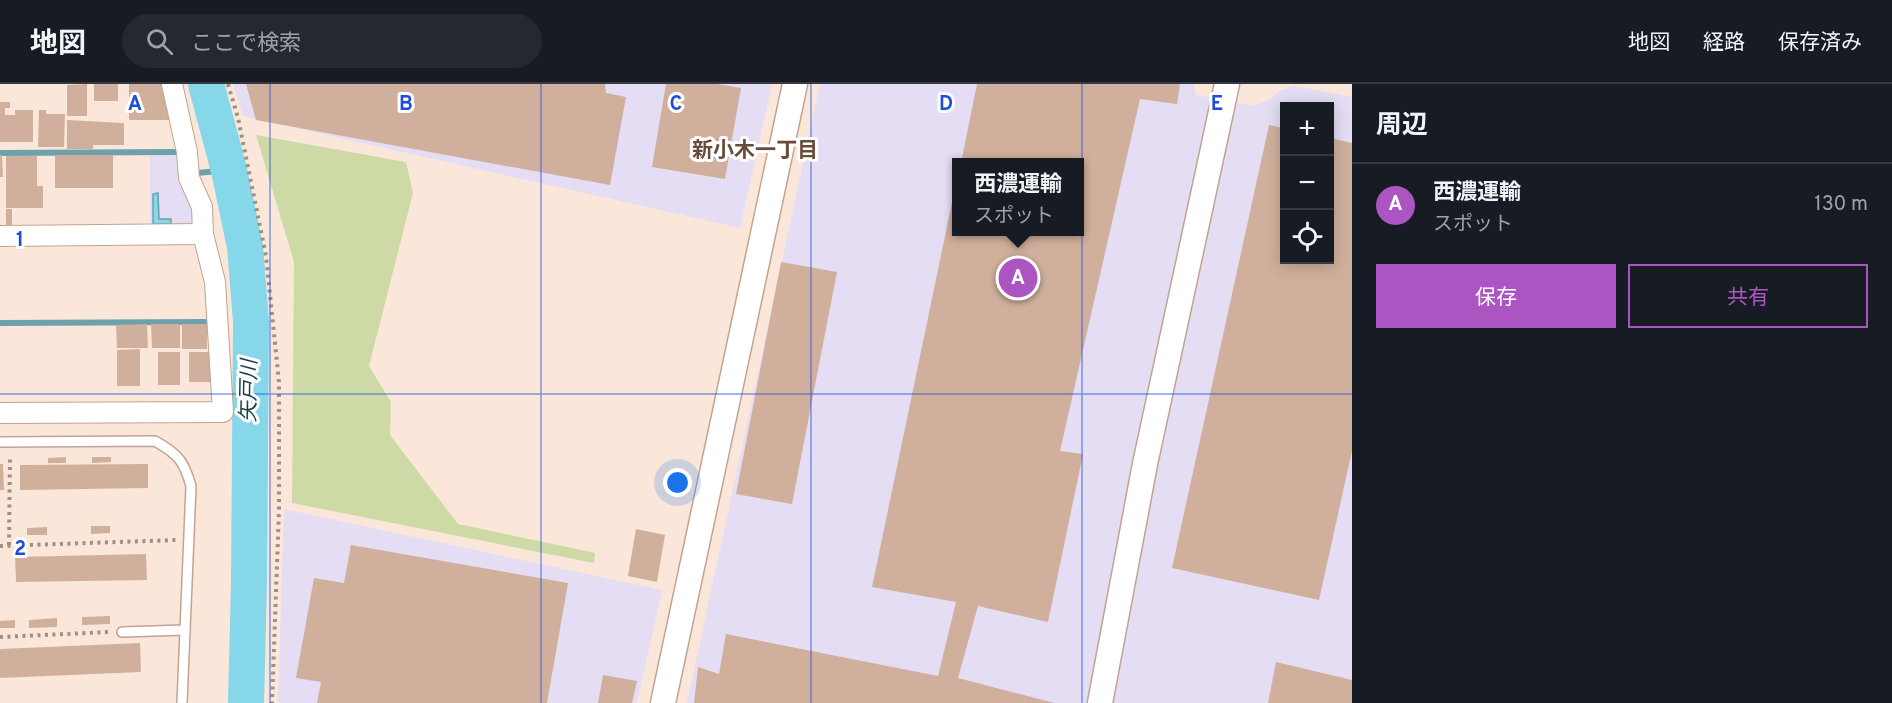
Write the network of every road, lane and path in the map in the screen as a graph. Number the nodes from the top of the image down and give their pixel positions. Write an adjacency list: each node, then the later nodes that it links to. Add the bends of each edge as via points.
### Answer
1 (172, 84): 5 (street, via 188,152 189,178 202,207)
2 (228, 84): 17 (path, via 266,256 279,382)
3 (795, 84): 18 (street)
4 (1227, 84): 19 (street, via 1145,464)
5 (203, 234): 6 (street); 7 (street, via 215,282 223,412)
6 (0, 236)
7 (0, 413)
8 (0, 442): 10 (lane, via 155,441 175,453 186,467 191,486)
9 (10, 455): 11 (path)
10 (189, 540): 11 (path); 13 (lane)
11 (9, 545): 12 (path)
12 (0, 546)
13 (185, 630): 14 (lane); 16 (lane)
14 (122, 632): 15 (path)
15 (0, 637)
16 (182, 703)
17 (272, 703)
18 (663, 703)
19 (1100, 703)

